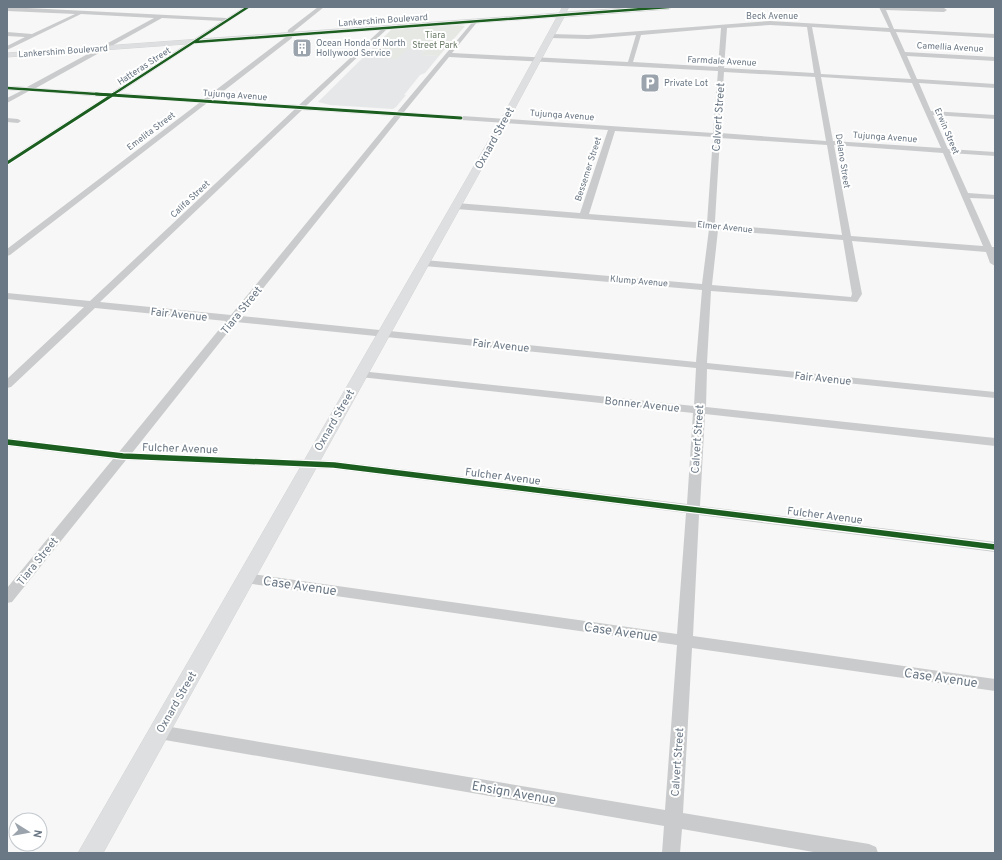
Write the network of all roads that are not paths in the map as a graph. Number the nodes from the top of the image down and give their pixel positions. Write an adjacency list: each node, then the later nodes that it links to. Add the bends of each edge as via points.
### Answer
1 (92, 7): 9 (street)
2 (248, 7): 12 (street, Hatteras Street)
3 (321, 7): 20 (street, Emelita Street, via 290,30)
4 (566, 7): 10 (main road, Oxnard Street)
5 (669, 7): 10 (main road, Lankershim Boulevard)
6 (883, 8): 8 (street); 17 (street, Erwin Street)
7 (7, 9): 9 (street)
8 (944, 10)
9 (81, 13): 11 (street); 21 (street)
10 (562, 14): 13 (main road, Lankershim Boulevard); 22 (main road, Oxnard Street)
11 (160, 17): 12 (street); 26 (street)
12 (228, 20): 24 (street, Hatteras Street)
13 (475, 21): 16 (main road, Lankershim Boulevard); 28 (street, Tiara Street)
14 (809, 25): 15 (street, Beck Avenue, via 770,23); 17 (street, Beck Avenue); 34 (street, Delano Street)
15 (724, 26): 18 (street, Beck Avenue); 33 (street, Calvert Street)
16 (385, 28): 20 (main road, Lankershim Boulevard); 42 (street, Califa Street)
17 (893, 30): 23 (street, Beck Avenue); 27 (street, Erwin Street)
18 (639, 33): 22 (street, Beck Avenue, via 588,37); 32 (street)
19 (7, 34): 21 (street)
20 (290, 35): 24 (main road, Lankershim Boulevard); 41 (street, Emelita Street)
21 (33, 36): 25 (street)
22 (550, 36): 31 (main road, Oxnard Street)
23 (995, 36)
24 (195, 42): 26 (main road, Lankershim Boulevard); 39 (street, Hatteras Street)
25 (7, 48)
26 (102, 48): 29 (main road, Lankershim Boulevard); 38 (street)
27 (903, 54): 30 (street, Camellia Avenue); 35 (street, Erwin Street)
28 (447, 55): 31 (street, Farmdale Avenue); 44 (street, Tiara Street)
29 (7, 56)
30 (995, 59)
31 (537, 60): 32 (street, Farmdale Avenue); 48 (main road, Oxnard Street)
32 (630, 64): 33 (street, Farmdale Avenue)
33 (722, 70): 34 (street, Farmdale Avenue); 50 (street, Calvert Street)
34 (817, 75): 35 (street, Farmdale Avenue); 51 (street, Delano Street)
35 (915, 81): 36 (street, Farmdale Avenue); 43 (street, Erwin Street)
36 (995, 86)
37 (7, 88): 38 (street, Tujunga Avenue)
38 (27, 90): 39 (street, Tujunga Avenue); 40 (street)
39 (113, 95): 41 (street, Tujunga Avenue); 54 (street, Hatteras Street)
40 (7, 101)
41 (206, 101): 42 (street, Tujunga Avenue); 62 (street, Emelita Street)
42 (301, 108): 44 (street, Tujunga Avenue); 68 (street, Califa Street)
43 (930, 113): 45 (street); 52 (street, Erwin Street)
44 (400, 114): 48 (street, Tujunga Avenue); 69 (street, Tiara Street)
45 (995, 117)
46 (7, 120): 47 (street)
47 (18, 120)
48 (504, 121): 49 (street, Tujunga Avenue); 57 (main road, Oxnard Street)
49 (612, 128): 50 (street, Tujunga Avenue); 58 (street, Bessemer Street)
50 (717, 136): 51 (street, Tujunga Avenue); 59 (street, Calvert Street, via 711,221)
51 (830, 143): 52 (street, Tujunga Avenue); 60 (street, Delano Street)
52 (946, 151): 53 (street, Tujunga Avenue); 55 (street, Erwin Street)
53 (995, 154)
54 (7, 163)
55 (965, 195): 56 (street); 61 (street, Erwin Street)
56 (995, 197)
57 (456, 206): 58 (street, Elmer Avenue); 63 (main road, Oxnard Street)
58 (584, 215): 59 (street, Elmer Avenue)
59 (713, 226): 60 (street, Elmer Avenue); 65 (street, Calvert Street)
60 (847, 238): 61 (street, Elmer Avenue); 67 (street, Delano Street, via 857,294)
61 (992, 250): 64 (street, Erwin Street)
62 (7, 253)
63 (424, 263): 65 (street, Klump Avenue); 70 (main road, Oxnard Street)
64 (995, 263)
65 (707, 287): 67 (street, Klump Avenue); 71 (street, Calvert Street)
66 (7, 296): 68 (street, Fair Avenue)
67 (854, 300)
68 (92, 305): 69 (street, Fair Avenue); 73 (street, Califa Street)
69 (234, 319): 70 (street, Fair Avenue); 78 (street, Tiara Street)
70 (384, 334): 71 (street, Fair Avenue); 72 (main road, Oxnard Street)
71 (701, 365): 74 (street, Fair Avenue); 75 (street, Calvert Street)
72 (360, 374): 75 (street, Bonner Avenue); 79 (main road, Oxnard Street)
73 (7, 385)
74 (995, 395)
75 (699, 410): 77 (street, Bonner Avenue); 80 (street, Calvert Street)
76 (7, 442): 78 (street, Fulcher Avenue)
77 (995, 442)
78 (123, 456): 79 (street, Fulcher Avenue); 83 (street, Tiara Street)
79 (309, 464): 80 (street, Fulcher Avenue); 82 (main road, Oxnard Street)
80 (693, 509): 81 (street, Fulcher Avenue); 84 (street, Calvert Street)
81 (995, 547)
82 (246, 578): 84 (street, Case Avenue); 86 (main road, Oxnard Street)
83 (7, 598)
84 (685, 640): 85 (street, Case Avenue); 87 (street, Calvert Street)
85 (995, 685)
86 (159, 732): 87 (street, Ensign Avenue); 88 (main road, Oxnard Street)
87 (673, 819): 89 (street, Calvert Street); 90 (street, Ensign Avenue)
88 (90, 853)
89 (671, 853)
90 (869, 853)

